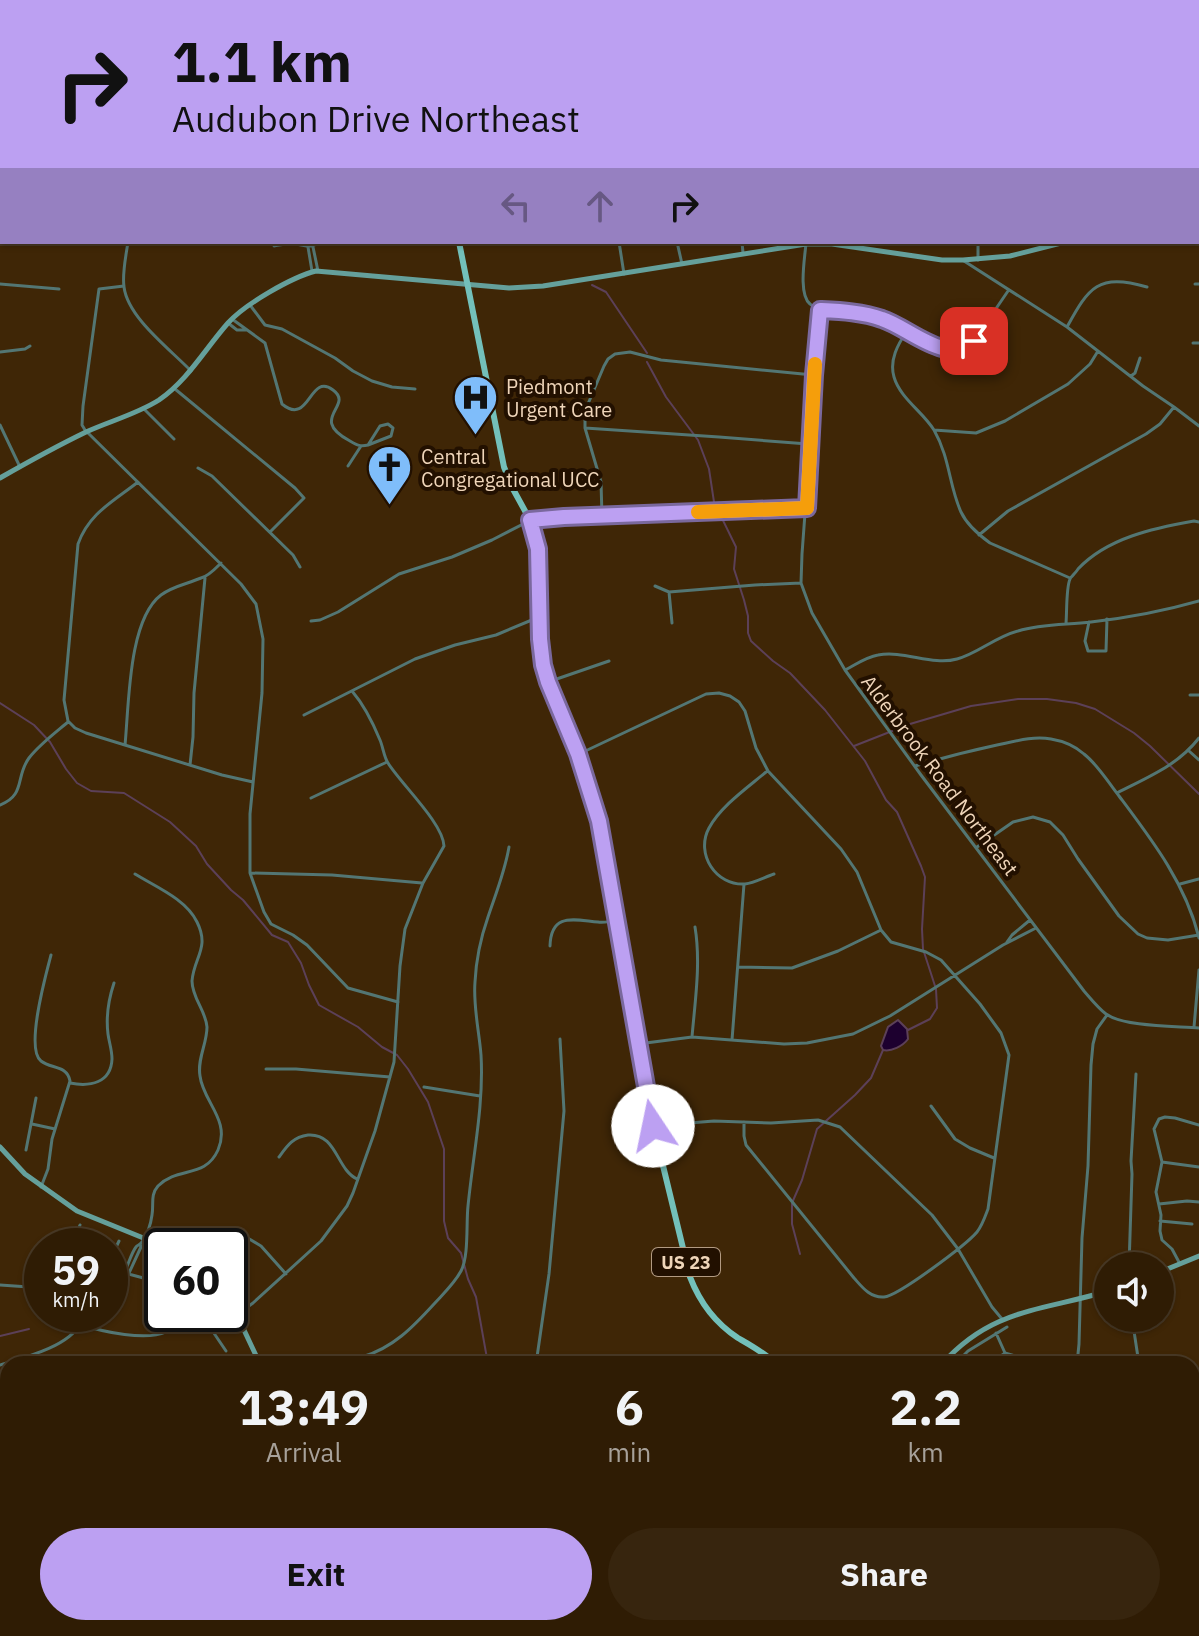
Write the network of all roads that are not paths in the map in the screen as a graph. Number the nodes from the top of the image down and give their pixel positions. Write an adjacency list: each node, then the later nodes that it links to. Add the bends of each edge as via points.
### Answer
1 (128, 244): 24 (street)
2 (274, 244): 3 (street)
3 (297, 244)
4 (297, 244): 15 (street)
5 (316, 244): 15 (street)
6 (459, 244): 23 (main road, US 23)
7 (619, 244): 21 (street)
8 (677, 244): 19 (street)
9 (742, 244): 16 (street)
10 (800, 244): 16 (main road)
11 (806, 244): 29 (street, via 804,293)
12 (832, 244): 17 (main road)
13 (978, 244): 18 (street)
14 (1058, 244): 18 (main road)
15 (311, 247): 20 (street)
16 (743, 253): 19 (main road)
17 (963, 260): 18 (main road); 27 (street)
18 (978, 260)
19 (682, 264): 21 (main road)
20 (315, 272): 23 (main road); 28 (main road, via 293,278)
21 (624, 274): 23 (main road, via 543,286)
22 (0, 284): 26 (street)
23 (468, 284): 62 (main road, US 23, via 504,467)
24 (124, 286): 39 (street, via 139,317); 50 (street, via 99,289 83,406)
25 (1147, 287): 31 (street, via 1117,281 1099,285)
26 (59, 289)
27 (1008, 291): 31 (street); 32 (street, via 969,346 950,350)
28 (250, 305): 30 (main road); 43 (street, via 265,325 282,329 372,381)
29 (820, 310): 32 (street, via 876,317); 40 (street)
30 (230, 321): 39 (main road); 54 (street, via 265,343 282,404 298,410 316,390 333,390 338,399 332,427)
31 (1067, 327): 36 (street)
32 (907, 331): 49 (street, via 895,352 894,380)
33 (1193, 343): 34 (street)
34 (1199, 343)
35 (30, 346): 37 (street)
36 (1098, 351): 41 (street); 49 (street, via 1068,384 1005,421 976,433)
37 (0, 352)
38 (1140, 358): 41 (street)
39 (191, 371): 42 (main road)
40 (814, 375): 48 (street, via 623,352 604,366 585,411); 53 (street)
41 (1131, 376): 44 (street)
42 (174, 388): 45 (main road); 64 (street, via 304,498)
43 (415, 389)
44 (1174, 407): 47 (street); 65 (street, via 1146,434 1008,511)
45 (143, 408): 50 (main road); 51 (street)
46 (0, 425): 56 (street)
47 (1199, 426)
48 (585, 428): 53 (street); 61 (street, via 601,482)
49 (934, 430): 65 (street, via 948,460 961,514)
50 (87, 432): 56 (main road); 59 (street)
51 (174, 439)
52 (368, 445): 52 (street, via 391,436 392,426 382,425); 54 (street)
53 (810, 445): 60 (street)
54 (361, 446): 55 (street)
55 (348, 466)
56 (20, 467): 58 (main road)
57 (198, 468): 64 (street)
58 (0, 478)
59 (138, 482): 66 (street); 87 (street, via 92,517 78,544 64,700)
60 (807, 508): 61 (street); 70 (street)
61 (602, 516): 62 (street)
62 (530, 520): 74 (main road, US 23, via 538,549); 76 (street, via 452,557 388,579 338,612)
63 (1199, 522): 69 (street, via 1159,527 1112,546)
64 (270, 532): 67 (street)
65 (979, 535): 69 (street)
66 (221, 563): 68 (street); 97 (street, via 256,604 263,639)
67 (300, 567)
68 (205, 578): 89 (street, via 161,595 145,617 135,647); 94 (street)
69 (1070, 578): 79 (street)
70 (801, 583): 72 (street); 81 (street, Alderbrook Road Northeast, via 818,626)
71 (655, 586): 72 (street)
72 (669, 592): 78 (street)
73 (1199, 601): 75 (street)
74 (541, 616): 82 (main road, US 23); 83 (street, via 415,659)
75 (1107, 619): 77 (street); 77 (street, via 1106,651 1088,651)
76 (311, 621)
77 (1089, 622): 79 (street)
78 (672, 623)
79 (1066, 623): 81 (street, via 1020,630 959,659 879,654)
80 (609, 661): 82 (street)
81 (845, 670): 95 (street, Alderbrook Road Northeast)
82 (548, 682): 91 (main road, US 23)
83 (352, 691): 86 (street); 93 (street, via 374,726)
84 (1190, 695): 85 (street)
85 (1199, 695)
86 (304, 715)
87 (68, 721): 89 (street, via 86,733); 100 (street, via 31,755 18,792)
88 (1199, 738): 90 (street)
89 (125, 745): 94 (street)
90 (1189, 751): 92 (street); 98 (street)
91 (578, 754): 96 (street, via 694,698 719,693 745,711); 111 (main road, US 23, via 599,821)
92 (1199, 760)
93 (387, 762): 99 (street); 107 (street, via 444,841)
94 (190, 765): 97 (street)
95 (915, 766): 98 (street, via 1022,739 1055,739 1087,755); 102 (street, Alderbrook Road Northeast)
96 (768, 771): 108 (street, via 718,815 706,834 705,853 713,870); 114 (street, via 846,854)
97 (253, 782): 103 (street)
98 (1117, 793): 109 (street)
99 (311, 798)
100 (0, 805)
101 (509, 847): 135 (street, via 475,982)
102 (977, 847): 110 (street, Alderbrook Road Northeast); 115 (street, via 1024,819 1050,822 1138,934 1168,940)
103 (250, 873): 107 (street); 123 (street, via 271,924 307,945 348,988)
104 (135, 874): 158 (street, via 180,902 199,925 203,946 192,991 207,1026 200,1077 218,1114 221,1140 211,1164 174,1175 155,1188)
105 (774, 874): 108 (street)
106 (1199, 879): 109 (street)
107 (423, 883): 123 (street, via 405,929)
108 (744, 884): 119 (street)
109 (1179, 884): 115 (street)
110 (1031, 920): 113 (street, Alderbrook Road Northeast); 116 (street)
111 (617, 921): 117 (street, via 563,921 553,930); 129 (main road, US 23)
112 (695, 927): 126 (street)
113 (1037, 927): 116 (street); 124 (street, Alderbrook Road Northeast)
114 (881, 930): 119 (street, via 792,968); 121 (street, via 896,945 941,960)
115 (1199, 937)
116 (1007, 942): 121 (street)
117 (550, 946)
118 (51, 955): 133 (street, via 35,1053 43,1063 69,1075)
119 (738, 967): 128 (street)
120 (1199, 970): 125 (street)
121 (955, 975): 128 (street, via 853,1034 807,1043); 146 (street, via 1001,1033 1009,1055)
122 (114, 983): 133 (street, via 108,1025 110,1070 99,1082)
123 (398, 1002): 132 (street)
124 (1107, 1015): 125 (street, via 1133,1023); 171 (street, via 1097,1029 1091,1065)
125 (1196, 1028)
126 (692, 1037): 128 (street); 129 (street)
127 (560, 1039): 187 (street, via 564,1111)
128 (732, 1040)
129 (638, 1044): 141 (main road, US 23)
130 (266, 1069): 132 (street)
131 (1136, 1074): 160 (street)
132 (390, 1077): 149 (street)
133 (70, 1083): 142 (street)
134 (424, 1087): 135 (street)
135 (480, 1096): 186 (street, via 462,1270 414,1327 380,1351)
136 (36, 1098): 139 (street)
137 (931, 1106): 146 (street, via 955,1139)
138 (744, 1122): 141 (street); 159 (street, via 818,1120 840,1127 932,1215); 159 (street, via 746,1145 875,1297 889,1297)
139 (32, 1124): 142 (street); 144 (street)
140 (1199, 1125): 147 (street, via 1159,1119 1154,1129)
141 (653, 1126): 188 (main road, US 23, via 699,1297 724,1327)
142 (55, 1129): 150 (street)
143 (0, 1147): 150 (main road)
144 (26, 1150)
145 (279, 1157): 149 (street, via 299,1137 323,1137)
146 (996, 1158): 159 (street, via 988,1209 980,1228)
147 (1162, 1162): 148 (street); 152 (street)
148 (1199, 1167)
149 (358, 1179): 166 (street, via 332,1227)
150 (41, 1187): 158 (main road, via 77,1211)
151 (1199, 1202): 152 (street)
152 (1159, 1204): 153 (street)
153 (1160, 1221): 154 (street); 162 (street, via 1162,1240)
154 (1192, 1224)
155 (80, 1225): 156 (street)
156 (79, 1228)
157 (248, 1238): 166 (street)
158 (143, 1241): 163 (street)
159 (958, 1249): 173 (street)
160 (1129, 1252)
161 (1199, 1256): 162 (main road)
162 (1180, 1264): 164 (main road)
163 (128, 1266)
164 (1174, 1266)
165 (128, 1273): 167 (street)
166 (286, 1274): 172 (street)
167 (144, 1278)
168 (0, 1285): 169 (street)
169 (24, 1287)
170 (1094, 1296): 171 (main road)
171 (1081, 1300): 173 (main road); 193 (street)
172 (248, 1305)
173 (1002, 1319): 189 (main road, via 975,1333)
174 (1007, 1327): 181 (street)
175 (75, 1332): 184 (street)
176 (119, 1332): 177 (street, via 144,1337)
177 (166, 1332)
178 (213, 1332): 182 (street)
179 (245, 1332): 185 (main road)
180 (1134, 1332): 194 (street)
181 (996, 1333): 183 (street); 190 (street)
182 (226, 1351)
183 (1005, 1353): 191 (street); 192 (street)
184 (31, 1356)
185 (256, 1356)
186 (362, 1356)
187 (538, 1356)
188 (767, 1356)
189 (951, 1356)
190 (963, 1356)
191 (1001, 1356)
192 (1016, 1356)
193 (1078, 1356)
194 (1138, 1356)

